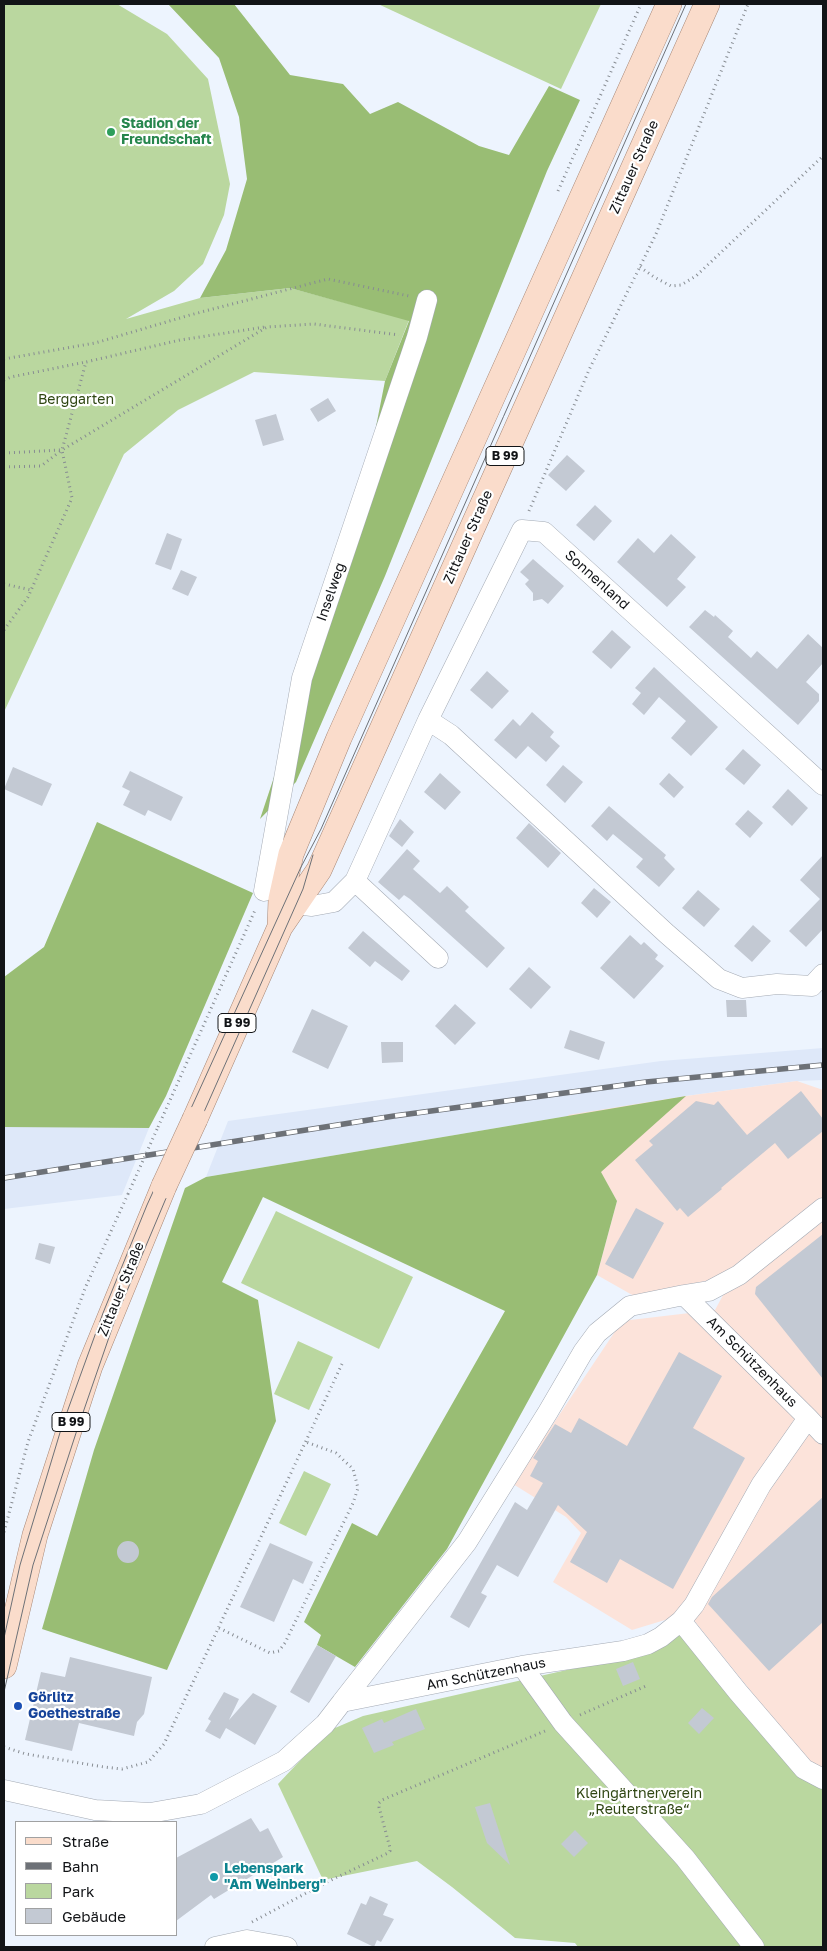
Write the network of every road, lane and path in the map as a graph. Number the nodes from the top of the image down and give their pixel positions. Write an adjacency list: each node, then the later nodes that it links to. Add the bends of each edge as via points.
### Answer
1 (669, 4): 22 (main road, Zittauer Straße / B 99, via 339,738 291,854)
2 (707, 4): 22 (main road, Zittauer Straße / B 99, via 319,870)
3 (748, 4): 5 (path)
4 (823, 156): 5 (path, via 696,276 681,285 671,286)
5 (640, 267): 15 (path, via 589,370)
6 (427, 300): 8 (street, Inselweg); 9 (path, via 328,279 190,314 95,343)
7 (266, 327): 8 (path, via 314,324); 10 (path, via 180,340); 12 (path)
8 (417, 337): 22 (street, Inselweg, via 302,678)
9 (4, 359)
10 (86, 362): 11 (path); 12 (path)
11 (4, 380)
12 (62, 450): 13 (path); 14 (path, via 41,466); 17 (path, via 72,498)
13 (4, 452)
14 (4, 467)
15 (522, 530): 19 (street); 20 (street, Sonnenland, via 544,532)
16 (4, 584): 17 (path)
17 (32, 590): 18 (path)
18 (4, 630)
19 (428, 720): 21 (street); 24 (street, via 451,735 719,979 742,988 777,984 812,986)
20 (823, 785)
21 (355, 881): 22 (street, via 334,902 312,906); 23 (street)
22 (280, 898): 31 (path, bridge, via 158,1127 86,1286 28,1442); 34 (main road, Zittauer Straße / B 99, bridge, via 280,927 164,1186 90,1366 35,1535)
23 (438, 958)
24 (823, 974)
25 (823, 1208): 26 (street, via 739,1276 709,1291)
26 (684, 1296): 28 (street, Am Schützenhaus); 37 (street, via 630,1306 597,1333 467,1542)
27 (342, 1364): 30 (path)
28 (816, 1420): 29 (street); 32 (street, Am Schützenhaus, via 762,1484 694,1605)
29 (823, 1434)
30 (306, 1442): 33 (path); 33 (path, via 336,1453 352,1469 358,1488 353,1503 285,1644 278,1651 270,1653)
31 (4, 1532)
32 (681, 1621): 35 (street, Am Schützenhaus, via 648,1644 623,1652); 40 (street, via 804,1768)
33 (219, 1628): 39 (path, via 164,1744 148,1762 122,1769 26,1754)
34 (4, 1666)
35 (522, 1666): 37 (street, Am Schützenhaus); 38 (street)
36 (646, 1686): 38 (path)
37 (342, 1702): 41 (street, via 324,1724 284,1761 201,1804 150,1814 95,1810)
38 (563, 1723): 42 (path, via 382,1800 379,1807 390,1851 256,1918 249,1928); 45 (street, via 685,1858)
39 (4, 1747)
40 (823, 1779)
41 (4, 1790)
42 (248, 1940): 43 (street); 44 (street)
43 (216, 1947)
44 (287, 1947)
45 (754, 1947)

